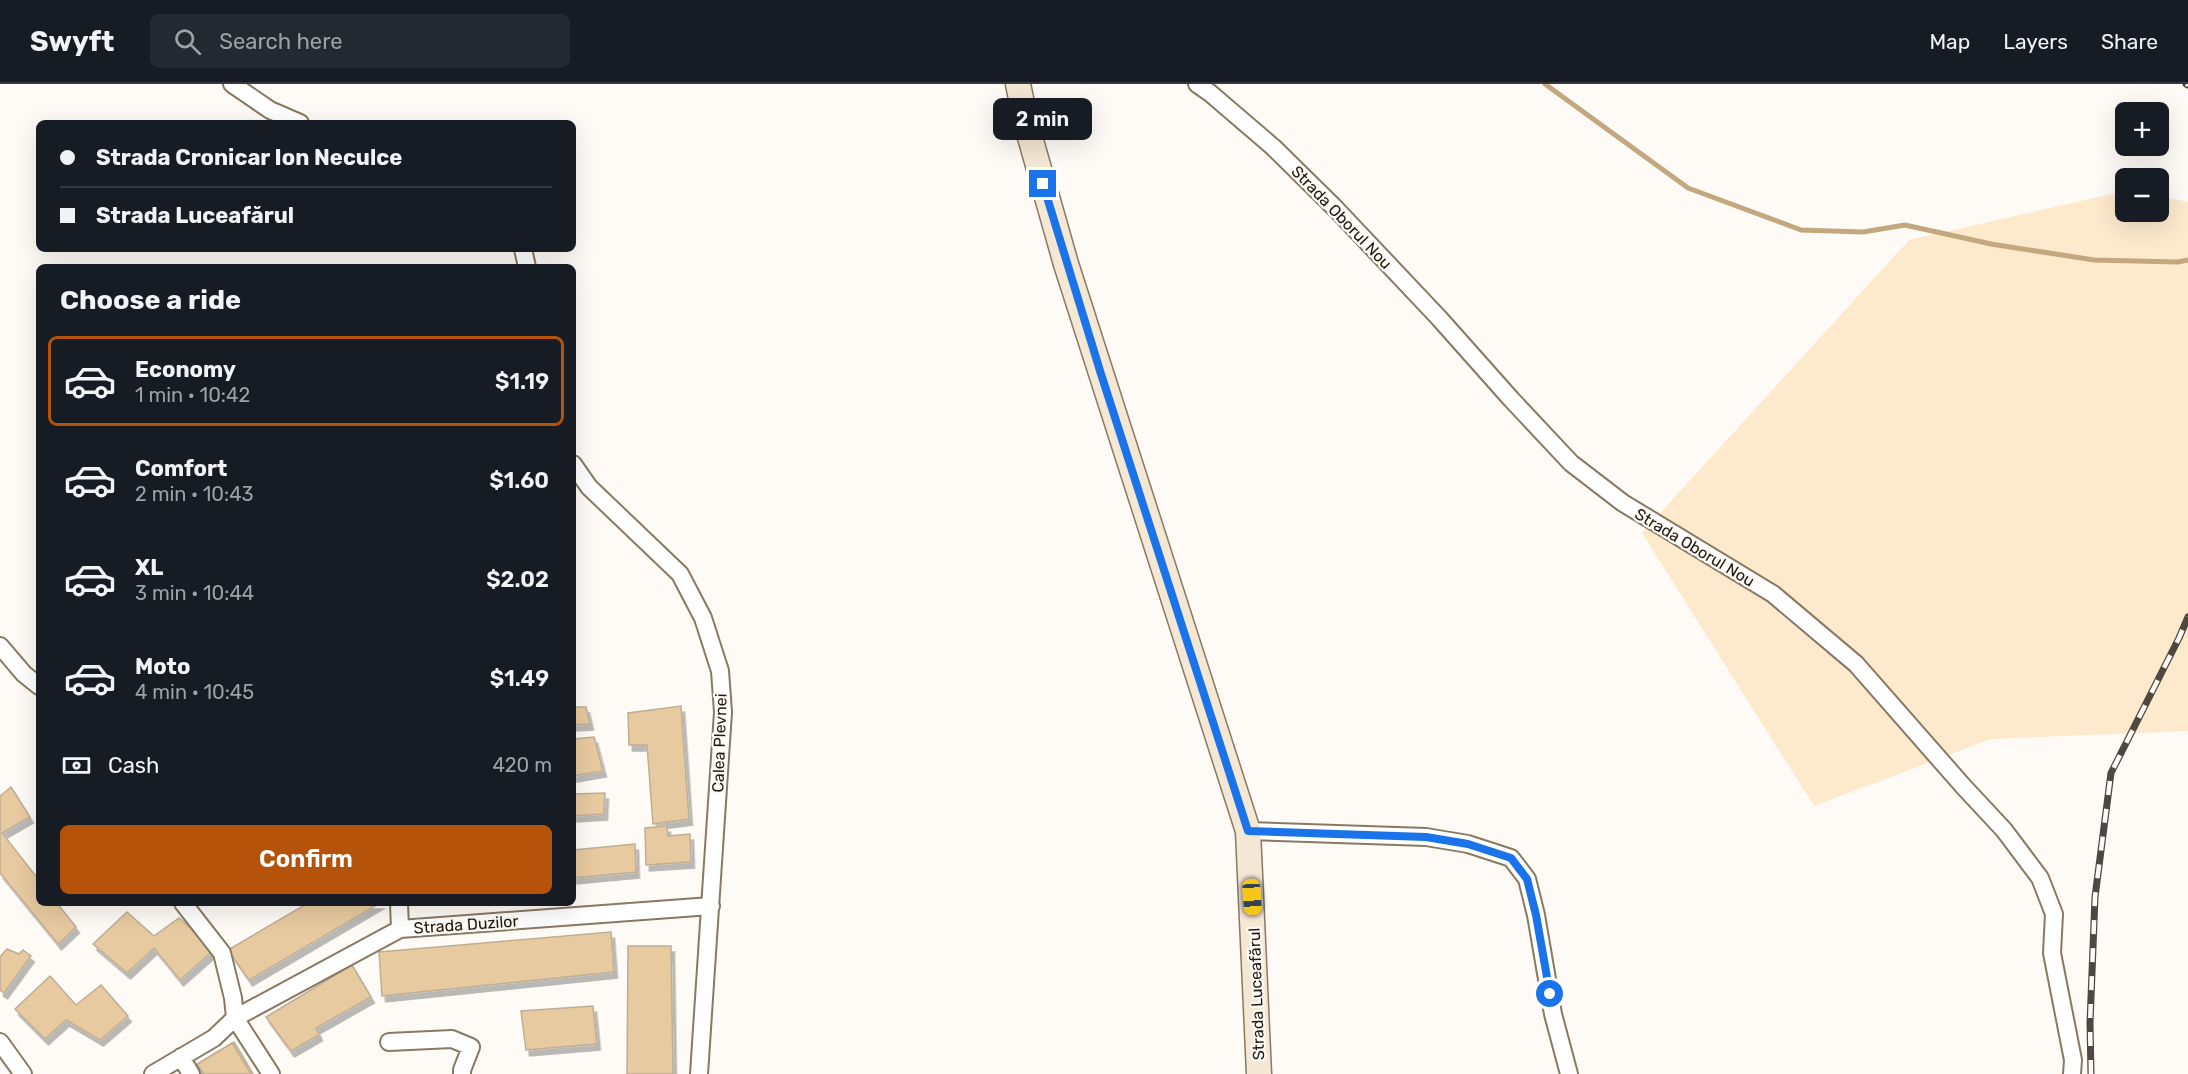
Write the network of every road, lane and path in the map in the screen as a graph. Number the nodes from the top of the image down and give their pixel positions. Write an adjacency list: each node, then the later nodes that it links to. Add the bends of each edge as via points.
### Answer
1 (232, 84): 4 (street, via 270,110)
2 (1018, 84): 8 (street, Strada Luceafărul, via 1066,264)
3 (1197, 84): 25 (street, Strada Oborul Nou, via 1273,147 1336,209 1571,463 1623,502 1790,608 1856,664 2004,830 2040,878 2054,914 2052,953 2073,1060)
4 (293, 120)
5 (576, 468): 11 (street, Calea Plevnei, via 589,487 680,574 703,618 720,671 723,712)
6 (0, 646): 7 (street)
7 (36, 684)
8 (1248, 831): 23 (street, Strada Luceafărul); 24 (street, via 1426,837 1468,844 1511,858 1527,879 1553,1014)
9 (185, 906): 13 (street, via 222,953)
10 (399, 906): 12 (street)
11 (711, 906): 12 (street, Strada Duzilor); 22 (street, Calea Plevnei)
12 (400, 929): 13 (street, Strada Duzilor)
13 (235, 1018): 16 (street, Strada Duzilor, via 214,1038); 20 (street)
14 (0, 1041): 17 (street)
15 (389, 1042): 21 (street, via 452,1039 462,1043 471,1047)
16 (181, 1057): 18 (street, Strada Duzilor); 19 (street)
17 (23, 1074)
18 (153, 1074)
19 (191, 1074)
20 (271, 1074)
21 (462, 1074)
22 (699, 1074)
23 (1259, 1074)
24 (1569, 1074)
25 (2072, 1074)

